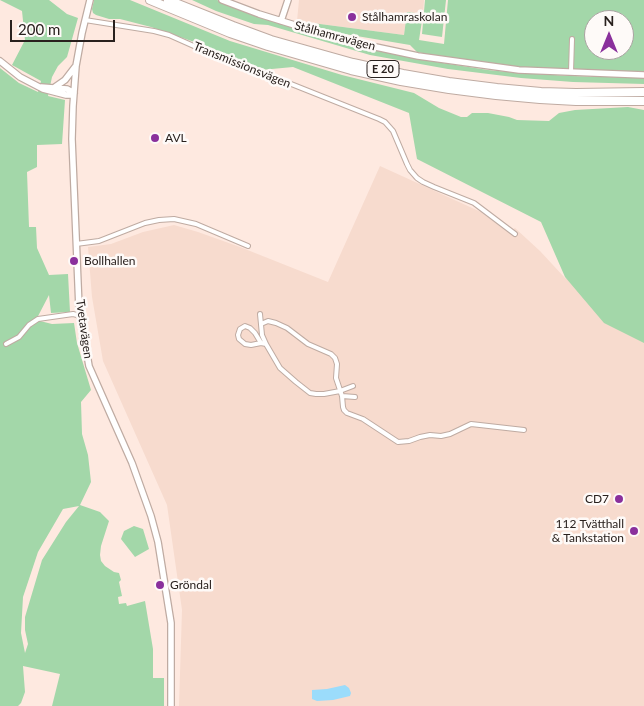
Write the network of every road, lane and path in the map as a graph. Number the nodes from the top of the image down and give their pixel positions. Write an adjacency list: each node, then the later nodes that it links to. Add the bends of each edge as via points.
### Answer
1 (90, 0): 6 (main road, Tvetavägen)
2 (150, 0): 17 (highway, E 20, via 268,46 401,81 540,99)
3 (168, 0): 15 (highway, E 20, via 271,40 403,74 541,92)
4 (222, 0): 7 (main road, Stålhamravägen)
5 (288, 0): 7 (main road)
6 (85, 20): 10 (main road, Tvetavägen); 18 (street, Transmissionsvägen, via 169,35 378,119 389,126 410,170 420,180 474,203)
7 (282, 21): 11 (main road, Stålhamravägen, via 343,40 418,56 519,70)
8 (572, 39): 11 (street)
9 (0, 61): 13 (main road)
10 (76, 66): 14 (main road); 16 (main road, Tvetavägen)
11 (571, 72): 12 (main road, Stålhamravägen)
12 (644, 75)
13 (39, 87): 14 (main road); 16 (main road, via 66,95)
14 (55, 87): 16 (main road, via 67,88)
15 (644, 92)
16 (74, 93): 19 (main road, Tvetavägen, via 72,139)
17 (644, 101)
18 (515, 234)
19 (76, 244): 20 (street, via 98,241 145,223 174,219 196,224); 22 (main road, Tvetavägen)
20 (248, 246)
21 (260, 314): 23 (street)
22 (81, 316): 24 (street, via 73,314 38,319); 31 (main road, Tvetavägen, via 89,366 132,463 158,542 171,623)
23 (261, 324): 25 (street); 27 (street, via 268,321 276,323 308,344 331,354 337,364 336,378)
24 (6, 344)
25 (264, 344): 25 (street, via 245,344 239,339 240,330 245,326 250,328); 27 (street, via 280,368 310,393)
26 (353, 386): 27 (street)
27 (340, 391): 28 (street)
28 (342, 396): 29 (street); 30 (street, via 347,413 363,419 398,442 450,434 471,424)
29 (355, 397)
30 (524, 430)
31 (171, 706)

